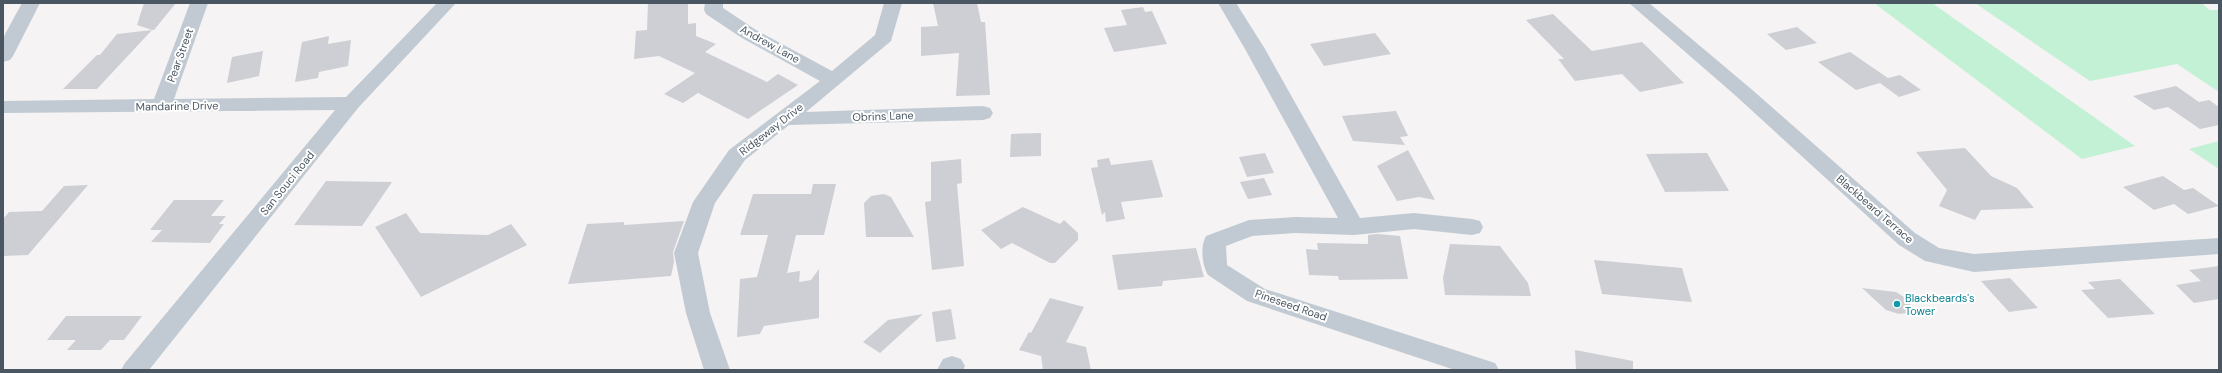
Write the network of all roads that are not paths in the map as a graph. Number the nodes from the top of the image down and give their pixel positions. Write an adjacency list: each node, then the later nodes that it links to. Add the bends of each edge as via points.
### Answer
1 (31, 3): 8 (street)
2 (199, 3): 11 (street, Pear Street)
3 (446, 3): 10 (street, San Souci Road)
4 (714, 3): 9 (street, Andrew Lane, via 713,10 749,34)
5 (893, 3): 9 (street, Ridgeway Drive, via 884,37)
6 (1227, 3): 15 (street)
7 (1638, 3): 17 (street, Blackbeard Terrace, via 1749,97 1907,239 1933,255 1974,263)
8 (3, 56)
9 (834, 80): 14 (street, Ridgeway Drive)
10 (351, 104): 11 (street, Mandarine Drive); 18 (street, San Souci Road)
11 (161, 106): 12 (street, Mandarine Drive)
12 (3, 107)
13 (983, 113): 14 (street, Obrins Lane)
14 (783, 119): 19 (street, Ridgeway Drive, via 737,155 704,202 686,253 698,313)
15 (1354, 226): 16 (street, Pineseed Road, via 1414,221); 20 (street, Pineseed Road, via 1295,225 1249,228 1214,242 1216,270 1256,295)
16 (1472, 226)
17 (2219, 246)
18 (134, 370)
19 (717, 370)
20 (1486, 370)

